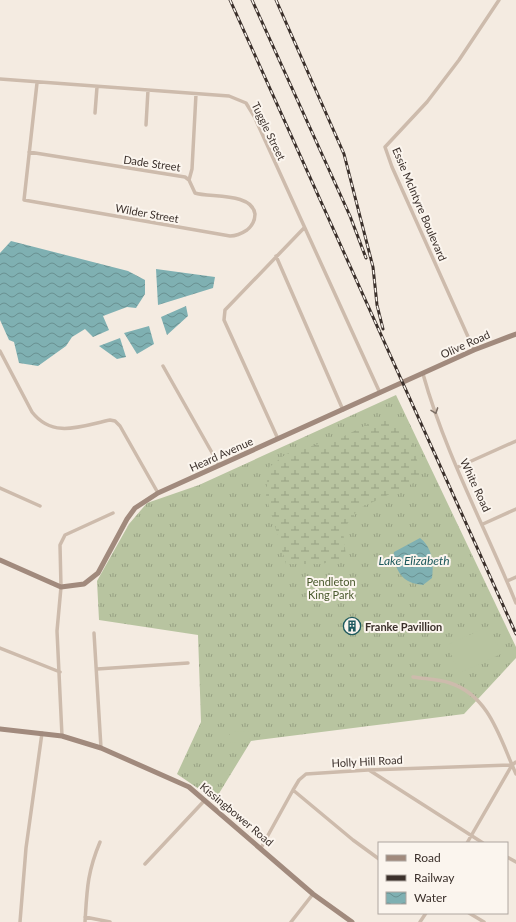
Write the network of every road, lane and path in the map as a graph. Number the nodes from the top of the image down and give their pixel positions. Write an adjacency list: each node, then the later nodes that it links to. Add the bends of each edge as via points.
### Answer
1 (499, 0): 15 (street, Essie McIntyre Boulevard, via 427,102 384,147)
2 (0, 79): 3 (street, Tuggle Street)
3 (37, 83): 4 (street, Tuggle Street); 9 (street)
4 (97, 87): 5 (street, Tuggle Street); 7 (street)
5 (148, 90): 6 (street, Tuggle Street); 8 (street)
6 (196, 94): 10 (street, via 192,169); 12 (street, Tuggle Street, via 230,96 243,100 249,106)
7 (95, 113)
8 (146, 125)
9 (29, 152): 10 (street, Dade Street, via 142,172 181,176); 11 (street, Wilder Street, via 24,200 230,236 240,235 251,226)
10 (189, 180): 11 (street, Dade Street, via 195,193 244,201 251,206)
11 (255, 215)
12 (304, 228): 13 (street); 19 (street, Tuggle Street)
13 (276, 256): 20 (street); 21 (street, via 232,301 225,310 224,320)
14 (516, 334): 15 (street, Olive Road)
15 (474, 350): 18 (street, Olive Road)
16 (0, 351): 26 (street, via 39,421 50,428 64,429 115,421)
17 (163, 366): 23 (street)
18 (423, 374): 19 (street, Heard Avenue); 24 (street, White Road, one-way to 24)
19 (380, 393): 20 (street, Heard Avenue)
20 (343, 410): 21 (street, Heard Avenue)
21 (278, 439): 23 (street, Heard Avenue)
22 (516, 441): 24 (street)
23 (219, 465): 26 (street, Heard Avenue)
24 (458, 467): 30 (street, White Road)
25 (0, 488): 27 (street)
26 (158, 493): 34 (street, Heard Avenue, via 131,513 98,573 84,584)
27 (40, 506)
28 (516, 509): 30 (street)
29 (113, 513): 34 (street, via 61,539)
30 (483, 524): 33 (street, White Road)
31 (0, 560): 34 (street)
32 (516, 577): 33 (street)
33 (507, 580): 35 (street, White Road)
34 (61, 587): 40 (street, via 57,631)
35 (516, 603)
36 (94, 633): 39 (street)
37 (0, 648): 40 (street)
38 (188, 663): 39 (street)
39 (97, 669): 45 (street)
40 (60, 672): 44 (street)
41 (413, 677): 47 (street, via 448,683 474,696 489,713)
42 (0, 728): 43 (street, Kissingbower Road)
43 (42, 733): 44 (street, Kissingbower Road); 62 (street, via 26,848)
44 (62, 736): 45 (street, Kissingbower Road)
45 (101, 748): 51 (street, Kissingbower Road, via 189,787)
46 (516, 762): 47 (street)
47 (512, 765): 48 (street, Holly Hill Road); 49 (street); 52 (street)
48 (368, 770): 50 (street, Holly Hill Road, via 306,774); 52 (street)
49 (516, 774)
50 (293, 790): 56 (street, Holly Hill Road); 57 (street)
51 (205, 800): 56 (street, Kissingbower Road); 58 (street)
52 (471, 836): 54 (street); 55 (street)
53 (100, 842): 61 (street, via 87,883)
54 (468, 842)
55 (481, 842)
56 (261, 848): 59 (street, Kissingbower Road)
57 (378, 858)
58 (145, 864)
59 (313, 894): 65 (street); 66 (street, Kissingbower Road)
60 (471, 914): 67 (street)
61 (85, 917): 63 (street); 64 (street)
62 (20, 922)
63 (85, 922)
64 (110, 922)
65 (291, 922)
66 (352, 922)
67 (484, 922)

